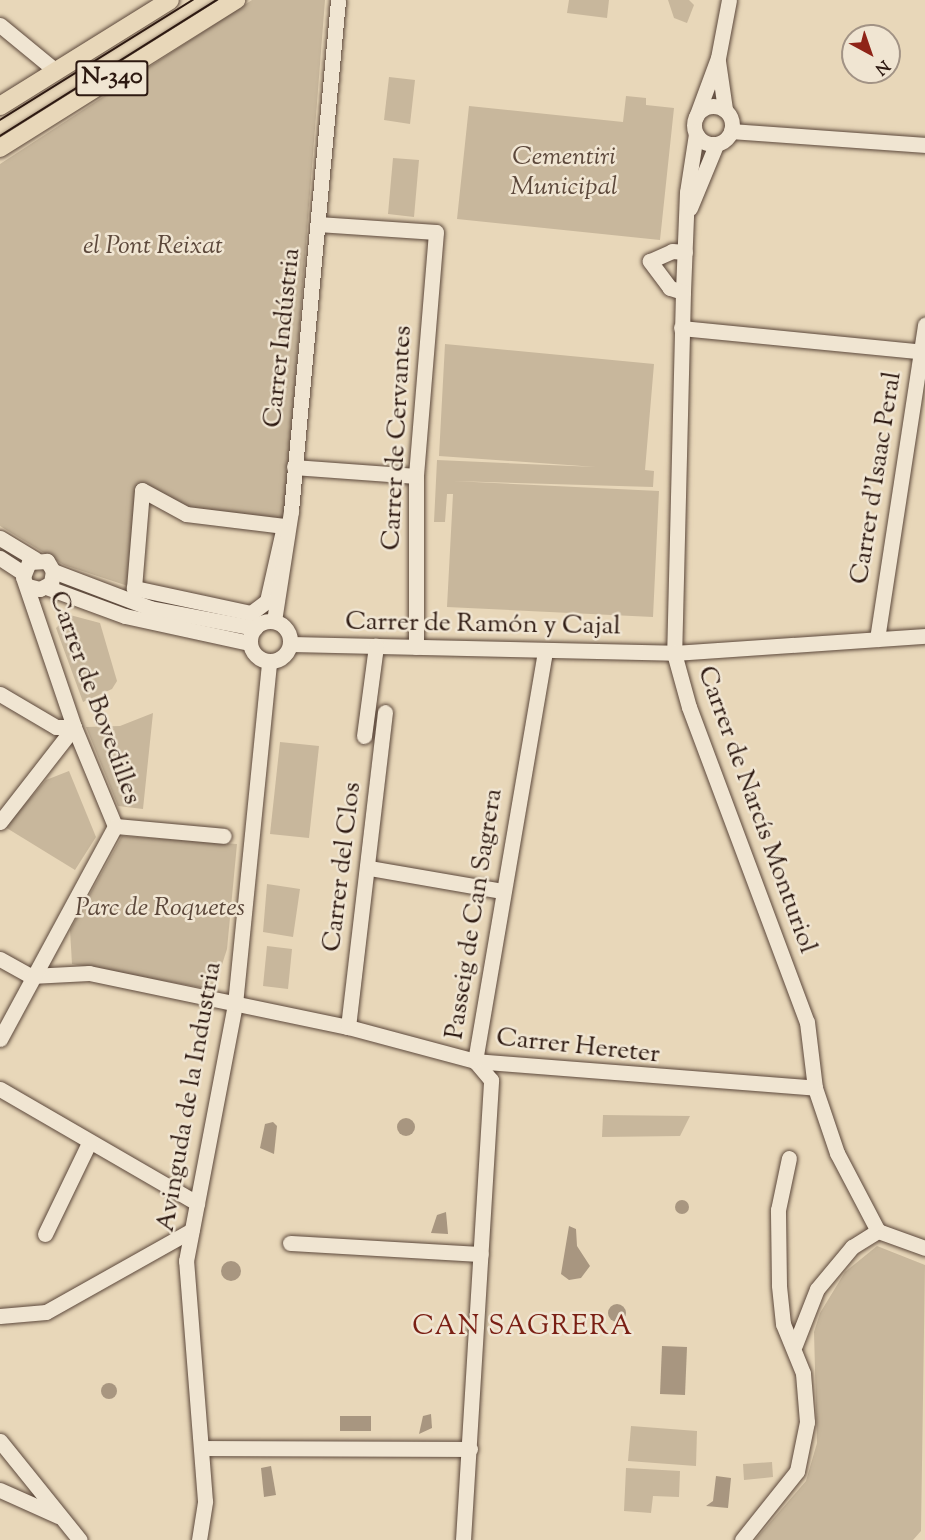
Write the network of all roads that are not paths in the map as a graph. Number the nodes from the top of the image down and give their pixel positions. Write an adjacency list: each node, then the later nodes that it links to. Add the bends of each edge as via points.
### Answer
1 (170, 0): 9 (main road, N-340)
2 (236, 0): 17 (main road, N-340)
3 (338, 0): 8 (street)
4 (344, 0): 8 (street)
5 (729, 0): 7 (street)
6 (0, 25): 9 (street)
7 (718, 58): 11 (street); 12 (street)
8 (335, 60): 19 (street, Carrer Indústria)
9 (56, 71): 10 (main road, N-340)
10 (0, 106)
11 (725, 109): 12 (street, via 712,106); 13 (street)
12 (696, 117): 14 (street)
13 (731, 130): 15 (street); 16 (street)
14 (696, 134): 15 (street); 18 (street, Carrer de Narcís Monturiol, via 687,192)
15 (716, 145): 18 (street, Carrer de Narcís Monturiol)
16 (925, 145)
17 (0, 148)
18 (690, 208): 20 (street, Carrer de Narcís Monturiol)
19 (318, 224): 25 (street, Carrer Indústria); 26 (street, Carrer de Cervantes, via 436,232)
20 (685, 252): 21 (street, Carrer de Narcís Monturiol); 21 (street, via 672,250 646,260 670,288)
21 (683, 292): 23 (street, Carrer de Narcís Monturiol)
22 (925, 325): 24 (street, Carrer d'Isaac Peral)
23 (681, 328): 24 (street); 42 (street, Carrer de Narcís Monturiol)
24 (923, 352): 37 (street, Carrer d'Isaac Peral)
25 (294, 467): 26 (street); 34 (street, Carrer Indústria)
26 (416, 476): 40 (street, Carrer de Cervantes)
27 (284, 526): 27 (street, via 267,600 251,613 134,588 142,490 186,514)
28 (0, 538): 30 (street)
29 (0, 558): 32 (street)
30 (35, 559): 31 (street, via 47,561); 32 (street)
31 (53, 571): 33 (street); 35 (street, via 150,608)
32 (26, 579): 33 (street); 46 (street, Carrer de Bovedilles)
33 (46, 587): 35 (street, via 125,616)
34 (274, 621): 35 (street); 38 (street, via 287,629)
35 (252, 635): 43 (street, via 256,656)
36 (925, 636): 37 (street, Carrer de Ramón y Cajal)
37 (877, 639): 42 (street, Carrer de Ramón y Cajal)
38 (291, 644): 39 (street, Carrer de Ramón y Cajal); 43 (street, via 281,659)
39 (376, 646): 40 (street, Carrer de Ramón y Cajal); 47 (street)
40 (416, 647): 41 (street, Carrer de Ramón y Cajal)
41 (545, 652): 42 (street, Carrer de Ramón y Cajal); 52 (street, Passeig de Can Sagrera)
42 (674, 653): 59 (street, Carrer de Narcís Monturiol, via 689,707 807,1023)
43 (269, 662): 55 (street, Avinguda de la Industria)
44 (0, 694): 46 (street, via 57,727)
45 (385, 712): 51 (street, Carrer del Clos)
46 (74, 727): 48 (street); 49 (street, Carrer de Bovedilles)
47 (364, 736)
48 (0, 822)
49 (115, 826): 50 (street); 54 (street)
50 (224, 836)
51 (369, 868): 52 (street); 56 (street, Carrer del Clos)
52 (502, 891): 58 (street, Passeig de Can Sagrera)
53 (0, 959): 54 (street)
54 (31, 976): 55 (street, Carrer Hereter, via 79,972); 57 (street)
55 (236, 1004): 56 (street, Carrer Hereter); 63 (street, Avinguda de la Industria)
56 (348, 1027): 58 (street, Carrer Hereter)
57 (0, 1040)
58 (475, 1061): 59 (street, Carrer Hereter); 69 (street, Passeig de Can Sagrera, via 492,1080)
59 (815, 1088): 65 (street, Carrer de Narcís Monturiol, via 837,1153)
60 (0, 1089): 61 (street)
61 (89, 1143): 63 (street); 66 (street)
62 (789, 1158): 71 (street, via 778,1210 779,1285 783,1324)
63 (197, 1203): 64 (street, Avinguda de la Industria)
64 (192, 1230): 70 (street, via 46,1312); 73 (street, Avinguda de la Industria, via 186,1261)
65 (878, 1231): 68 (street); 71 (street, via 852,1247 817,1289)
66 (45, 1234)
67 (290, 1243): 69 (street)
68 (925, 1248)
69 (481, 1254): 74 (street, Passeig de Can Sagrera)
70 (0, 1316)
71 (795, 1345): 80 (street, via 807,1422 798,1471)
72 (0, 1441): 76 (street)
73 (201, 1448): 74 (street); 78 (street, Avinguda de la Industria, via 205,1501)
74 (470, 1449): 79 (street, Passeig de Can Sagrera)
75 (0, 1490): 76 (street)
76 (62, 1518): 77 (street)
77 (80, 1540)
78 (199, 1540)
79 (463, 1540)
80 (742, 1540)

